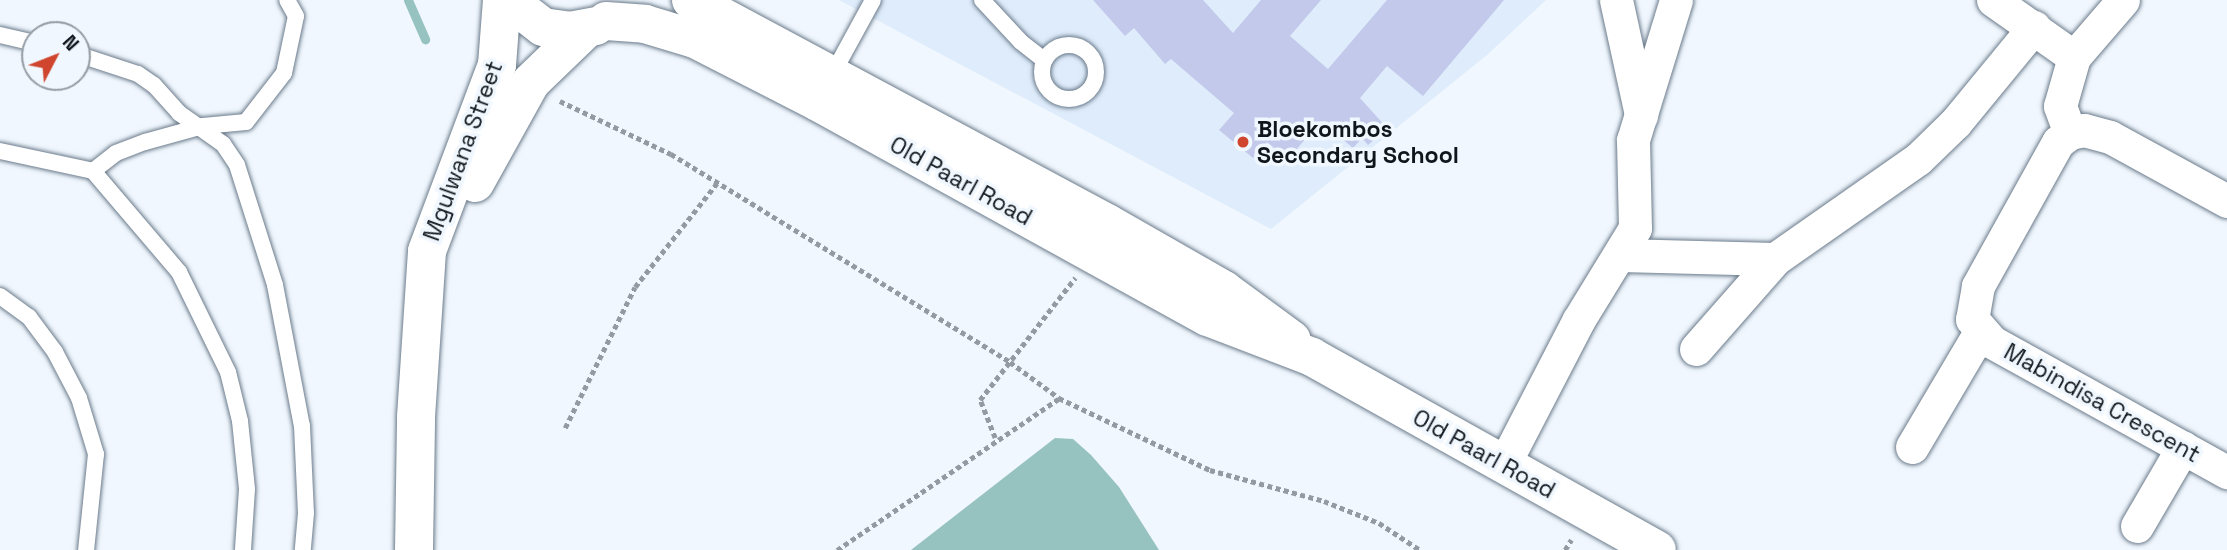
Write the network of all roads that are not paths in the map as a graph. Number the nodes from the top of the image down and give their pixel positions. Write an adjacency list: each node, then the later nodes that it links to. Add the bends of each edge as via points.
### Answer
1 (287, 0): 20 (lane, via 296,16 284,72 246,122)
2 (502, 0): 28 (main road, Mgulwana Street, via 497,65 427,251)
3 (508, 0): 11 (main road, Old Paarl Road, via 543,27)
4 (691, 0): 18 (main road, Old Paarl Road)
5 (873, 0): 18 (lane)
6 (982, 0): 17 (lane)
7 (1616, 0): 19 (street)
8 (1676, 0): 19 (street)
9 (1993, 0): 12 (street)
10 (2123, 0): 15 (street)
11 (606, 17): 18 (main road, Old Paarl Road, via 695,39); 28 (main road, Mgulwana Street, via 545,66 516,107 473,186)
12 (2034, 27): 15 (street); 26 (street, via 1956,122 1918,159)
13 (0, 36): 14 (lane)
14 (21, 40)
15 (2074, 57): 21 (street, via 2060,106)
16 (91, 59): 20 (lane, via 138,74 180,113)
17 (1044, 60)
18 (825, 88): 33 (main road, Old Paarl Road, via 1208,317 1312,357)
19 (1641, 115): 25 (street, via 1633,140 1635,228)
20 (203, 126): 23 (lane, via 116,153); 38 (lane, via 237,165 275,285 302,426)
21 (2070, 133): 24 (street, via 2084,130 2110,137); 29 (street, Mabindisa Crescent, via 2058,142 1978,286 1972,319)
22 (0, 151): 23 (lane)
23 (93, 171): 37 (lane, via 179,272 228,372 240,421 247,489)
24 (2227, 201)
25 (1620, 255): 26 (street); 33 (street, via 1578,321)
26 (1774, 259): 30 (street)
27 (0, 296): 36 (lane, via 29,317 55,352 79,398 96,454)
28 (426, 303): 39 (main road, Mgulwana Street, via 417,393)
29 (1980, 332): 31 (street, Mabindisa Crescent); 32 (street, Mabindisa Crescent)
30 (1696, 349)
31 (1912, 447)
32 (2183, 447): 34 (street, Mabindisa Crescent); 35 (street)
33 (1504, 464): 40 (main road, Old Paarl Road)
34 (2227, 472)
35 (2137, 526)
36 (86, 550)
37 (243, 550)
38 (303, 550)
39 (414, 550)
40 (1657, 550)

